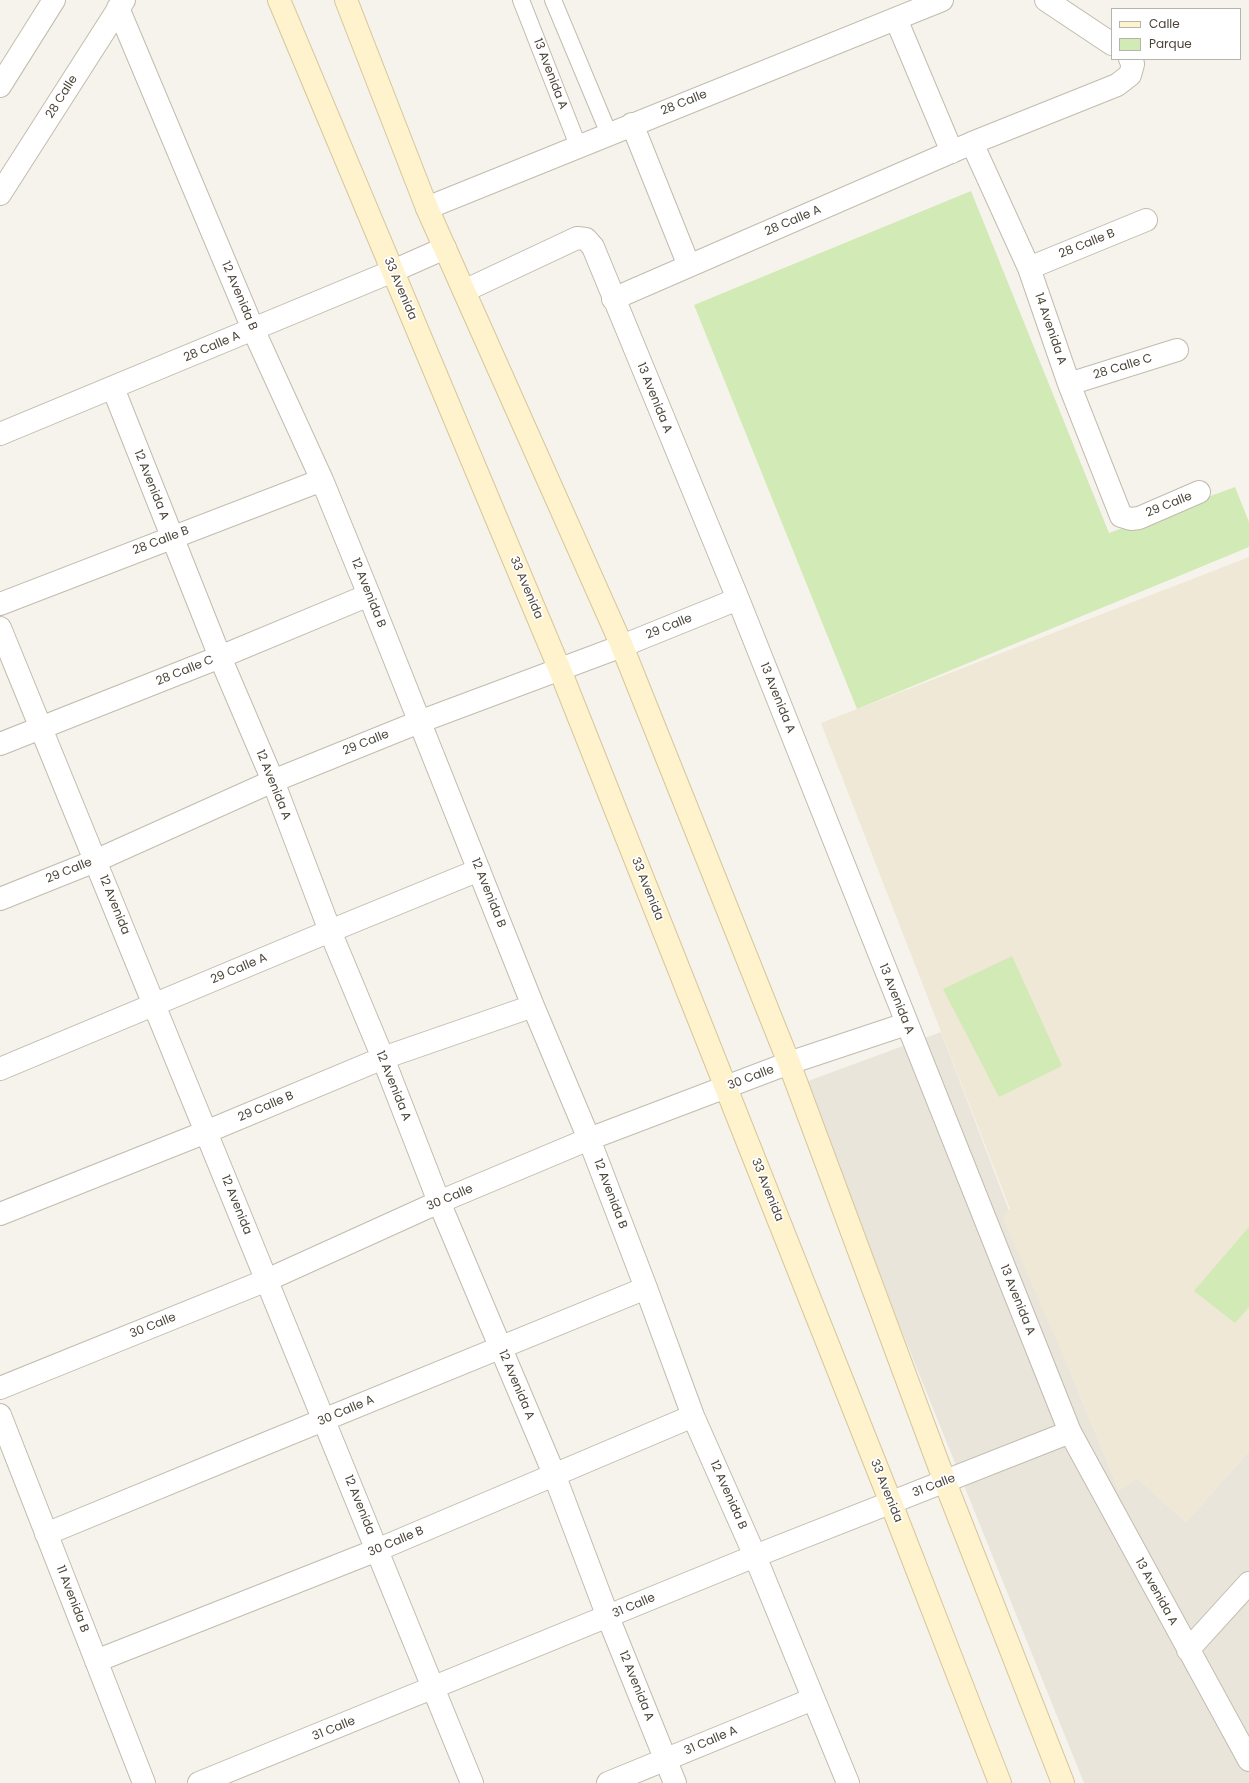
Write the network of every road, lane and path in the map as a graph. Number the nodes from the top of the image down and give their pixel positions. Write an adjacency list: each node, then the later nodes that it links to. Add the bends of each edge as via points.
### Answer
1 (54, 0): 12 (street)
2 (279, 0): 24 (street, 33 Avenida)
3 (346, 0): 19 (street)
4 (521, 0): 16 (lane, 13 Avenida A)
5 (553, 0): 14 (lane)
6 (942, 0): 9 (street, 28 Calle)
7 (1046, 0): 10 (street)
8 (121, 4): 18 (street, 28 Calle); 27 (street, 12 Avenida B)
9 (896, 19): 13 (street, 28 Calle); 17 (street)
10 (1111, 43)
11 (1132, 62): 15 (street, 28 Calle A, via 1130,75 1117,85)
12 (0, 86)
13 (632, 124): 14 (street, 28 Calle); 22 (street)
14 (609, 134): 16 (street, 28 Calle)
15 (980, 140): 17 (street, 28 Calle A); 23 (street, 14 Avenida A)
16 (579, 148): 19 (street, 28 Calle)
17 (952, 152): 22 (street, 28 Calle A)
18 (0, 194)
19 (427, 208): 21 (street)
20 (1146, 220): 23 (street, 28 Calle B)
21 (445, 248): 24 (street, 28 Calle A); 25 (street)
22 (689, 266): 26 (street, 28 Calle A)
23 (1029, 268): 29 (street, 14 Avenida A)
24 (393, 271): 27 (street, 28 Calle A); 42 (street, 33 Avenida)
25 (464, 291): 26 (street, 13 Avenida A, via 577,238 586,239 593,247); 40 (street)
26 (613, 299): 37 (street, 13 Avenida A)
27 (253, 329): 30 (street, 28 Calle A); 32 (street, 12 Avenida B)
28 (1177, 350): 29 (street, 28 Calle C)
29 (1069, 384): 34 (street, 14 Avenida A, via 1121,516)
30 (113, 388): 31 (street, 28 Calle A); 35 (street, 12 Avenida A)
31 (0, 434)
32 (322, 480): 35 (street, 28 Calle B); 36 (street, 12 Avenida B)
33 (1199, 492): 34 (street, 29 Calle)
34 (1139, 518)
35 (172, 537): 38 (street, 28 Calle B); 41 (street, 12 Avenida A)
36 (369, 595): 41 (street, 28 Calle C); 43 (street, 12 Avenida B)
37 (738, 599): 40 (street, 29 Calle); 53 (street, 13 Avenida A)
38 (0, 604)
39 (0, 628): 44 (street, 12 Avenida)
40 (622, 646): 42 (street, 29 Calle); 55 (street)
41 (220, 657): 44 (street, 28 Calle C); 46 (street, 12 Avenida A)
42 (560, 670): 43 (street, 29 Calle); 57 (street, 33 Avenida)
43 (419, 722): 46 (street, 29 Calle); 48 (street, 12 Avenida B)
44 (41, 728): 45 (street, 28 Calle C); 47 (street, 12 Avenida)
45 (0, 744)
46 (273, 782): 47 (street, 29 Calle); 50 (street, 12 Avenida A)
47 (96, 861): 49 (street, 29 Calle); 51 (street, 12 Avenida)
48 (479, 870): 50 (street, 29 Calle A); 52 (street, 12 Avenida B)
49 (0, 899)
50 (330, 931): 51 (street, 29 Calle A); 54 (street, 12 Avenida A)
51 (154, 1004): 56 (street, 29 Calle A); 58 (street, 12 Avenida)
52 (533, 1006): 54 (street, 29 Calle B); 59 (street, 12 Avenida B)
53 (906, 1024): 55 (street, 30 Calle); 69 (street, 13 Avenida A)
54 (383, 1058): 58 (street, 29 Calle B); 60 (street, 12 Avenida A)
55 (789, 1063): 57 (street, 30 Calle); 71 (street)
56 (0, 1069)
57 (726, 1088): 59 (street, 30 Calle); 72 (street, 33 Avenida)
58 (206, 1132): 61 (street, 29 Calle B); 62 (street, 12 Avenida)
59 (589, 1139): 60 (street, 30 Calle); 63 (street, 12 Avenida B)
60 (439, 1202): 62 (street, 30 Calle); 64 (street, 12 Avenida A)
61 (0, 1214)
62 (267, 1280): 65 (street, 30 Calle); 68 (street, 12 Avenida)
63 (646, 1288): 64 (street, 30 Calle A); 67 (street, 12 Avenida B)
64 (500, 1346): 68 (street, 30 Calle A); 70 (street, 12 Avenida A)
65 (0, 1388)
66 (0, 1414): 73 (street, 11 Avenida B)
67 (693, 1416): 70 (street, 30 Calle B); 75 (street, 12 Avenida B)
68 (324, 1420): 73 (street, 30 Calle A); 74 (street, 12 Avenida)
69 (1070, 1432): 71 (street, 31 Calle); 78 (street, 13 Avenida A)
70 (554, 1474): 74 (street, 30 Calle B); 77 (street, 12 Avenida A)
71 (945, 1482): 72 (street, 31 Calle); 91 (street)
72 (891, 1502): 75 (street, 31 Calle); 90 (street, 33 Avenida)
73 (46, 1534): 79 (street, 11 Avenida B)
74 (378, 1550): 79 (street, 30 Calle B); 80 (street, 12 Avenida)
75 (755, 1556): 77 (street, 31 Calle); 81 (street, 12 Avenida B)
76 (1249, 1583): 78 (street)
77 (608, 1617): 80 (street, 31 Calle); 82 (street, 12 Avenida A)
78 (1188, 1650): 83 (street, 13 Avenida A)
79 (96, 1661): 84 (street, 11 Avenida B)
80 (434, 1688): 85 (street, 31 Calle); 86 (street, 12 Avenida)
81 (813, 1699): 82 (street, 31 Calle A); 89 (street, 12 Avenida B)
82 (666, 1760): 87 (street, 31 Calle A); 88 (street, 12 Avenida A)
83 (1249, 1760)
84 (144, 1783)
85 (199, 1783)
86 (472, 1783)
87 (608, 1783)
88 (675, 1783)
89 (848, 1783)
90 (1000, 1783)
91 (1063, 1783)

